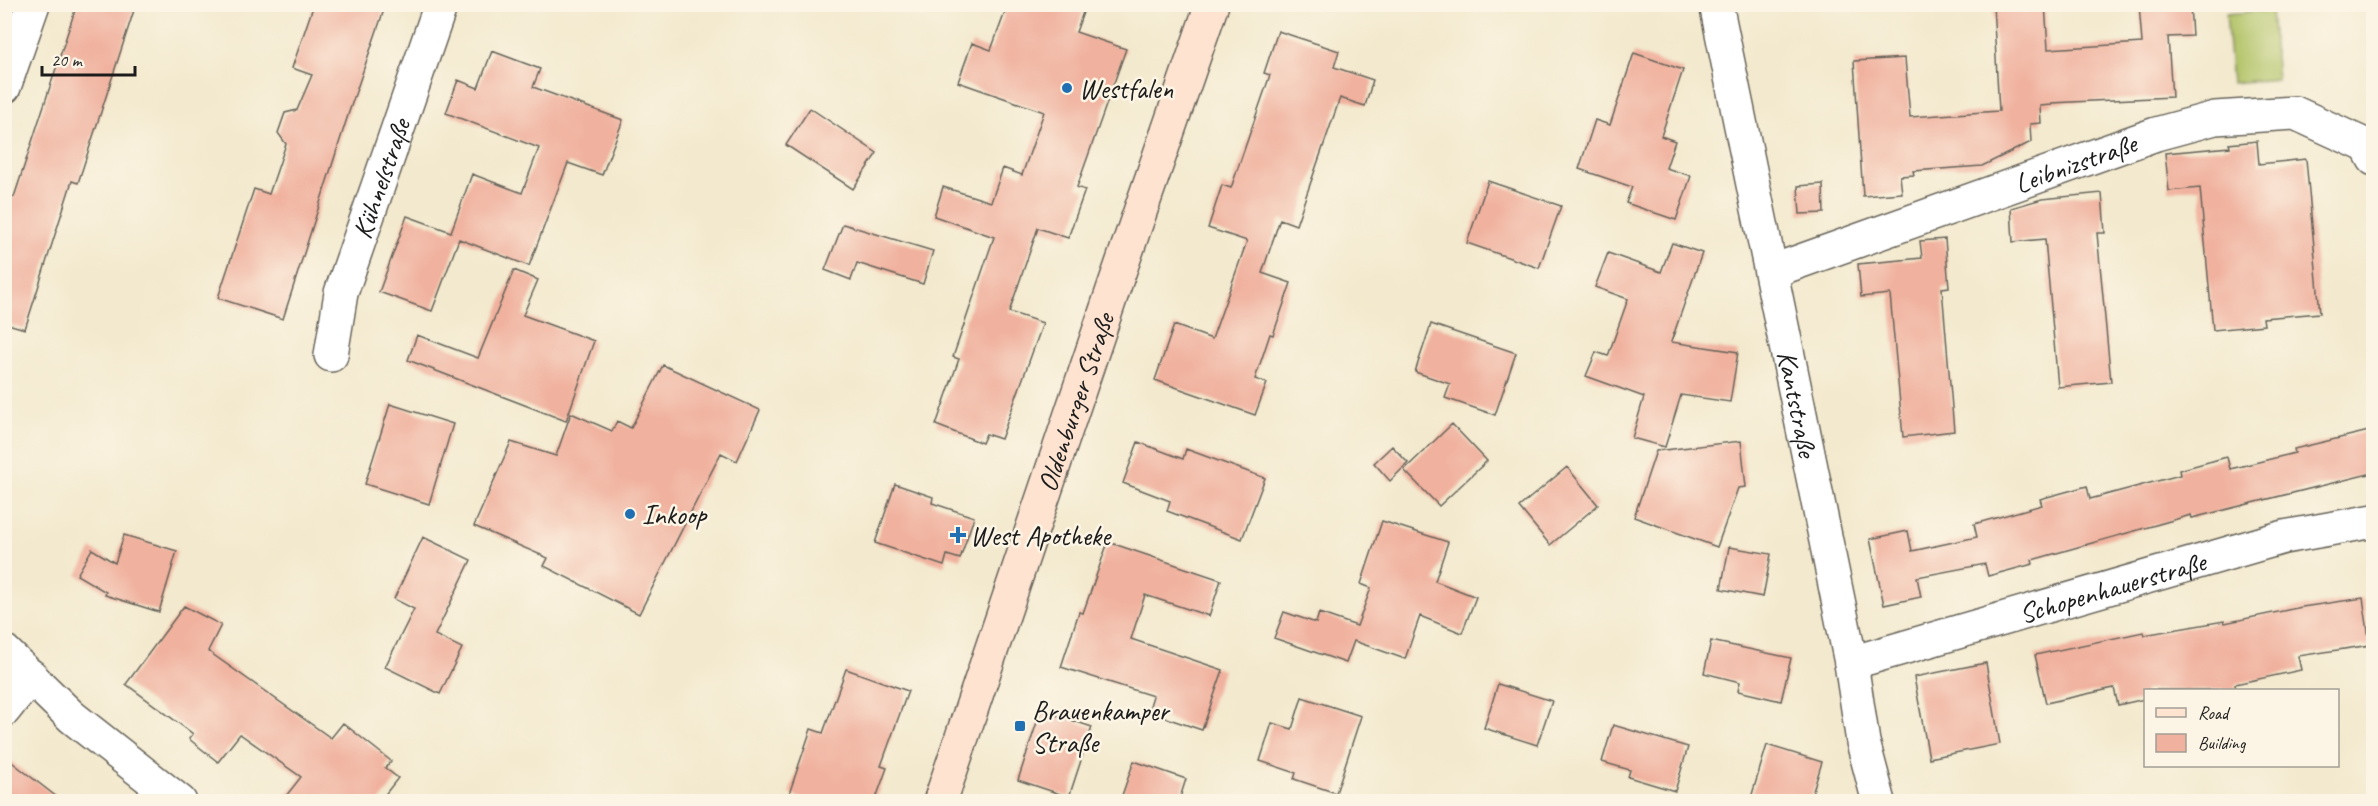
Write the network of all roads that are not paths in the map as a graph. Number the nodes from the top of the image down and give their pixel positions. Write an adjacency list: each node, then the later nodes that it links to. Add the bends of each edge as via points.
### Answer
1 (33, 4): 5 (street)
2 (441, 4): 8 (street, Kühnelstraße, via 341,293)
3 (1212, 4): 15 (main road, Oldenburger Straße)
4 (1716, 4): 7 (street, Kantstraße)
5 (4, 87)
6 (2373, 159): 7 (street, Leibnizstraße, via 2367,146 2295,113 2215,118 2156,134)
7 (1773, 271): 11 (street, Kantstraße)
8 (331, 355)
9 (2373, 521): 11 (street, Schopenhauerstraße, via 2284,537)
10 (4, 651): 12 (street)
11 (1851, 663): 16 (street, Kantstraße, via 1863,741)
12 (31, 676): 13 (street); 14 (street, via 72,717)
13 (4, 710)
14 (180, 801)
15 (940, 801)
16 (1879, 801)

